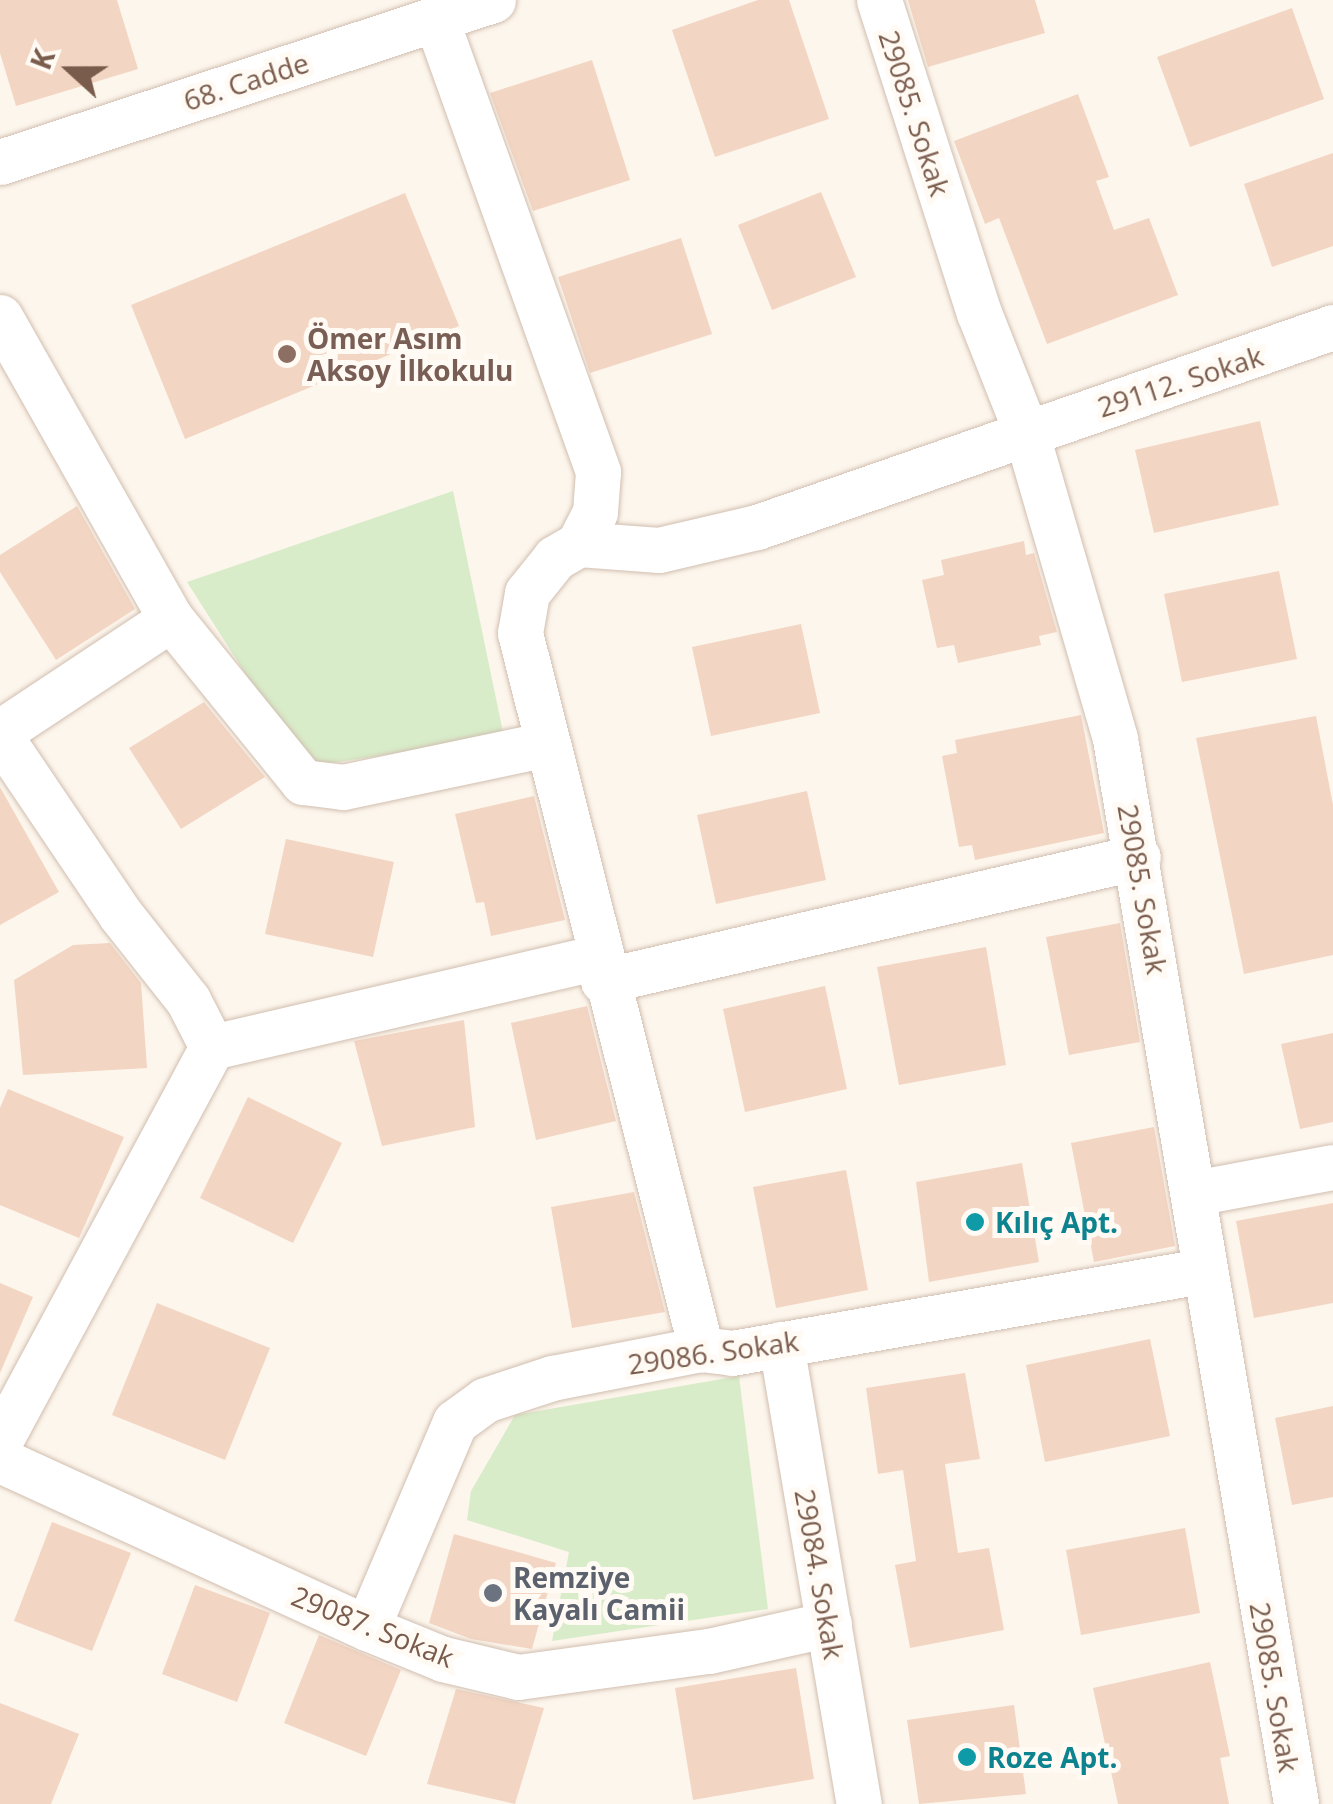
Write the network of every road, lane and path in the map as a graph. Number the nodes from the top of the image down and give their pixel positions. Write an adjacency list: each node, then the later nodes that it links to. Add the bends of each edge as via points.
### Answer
1 (492, 0): 3 (street, 68. Cadde)
2 (879, 0): 7 (street, 29085. Sokak, via 979,313)
3 (436, 19): 4 (street, 68. Cadde); 8 (street, via 598,472 595,512)
4 (0, 162)
5 (0, 316): 9 (street)
6 (1333, 327): 7 (street, 29112. Sokak)
7 (1026, 432): 8 (street, 29112. Sokak, via 757,527 659,550); 12 (street, 29085. Sokak, via 1115,739)
8 (579, 544): 11 (street, via 554,558 527,593 520,633)
9 (170, 618): 10 (street); 11 (street, via 303,782 343,788)
10 (0, 734): 14 (street, via 120,914 188,1000)
11 (547, 744): 13 (street)
12 (1138, 857): 13 (street); 16 (street, 29085. Sokak)
13 (600, 969): 14 (street); 19 (street)
14 (212, 1047): 20 (street)
15 (1333, 1166): 16 (street)
16 (1194, 1193): 17 (street, 29085. Sokak)
17 (1201, 1271): 18 (street, 29086. Sokak); 24 (street, 29085. Sokak)
18 (781, 1344): 19 (street, 29086. Sokak, via 732,1353); 21 (street, 29084. Sokak)
19 (702, 1348): 22 (street, 29086. Sokak, via 552,1378 485,1400 456,1422)
20 (3, 1465): 22 (street, 29087. Sokak)
21 (829, 1624): 22 (street, 29087. Sokak, via 709,1651 518,1677 442,1659); 23 (street, 29084. Sokak)
22 (368, 1628)
23 (859, 1804)
24 (1296, 1804)

